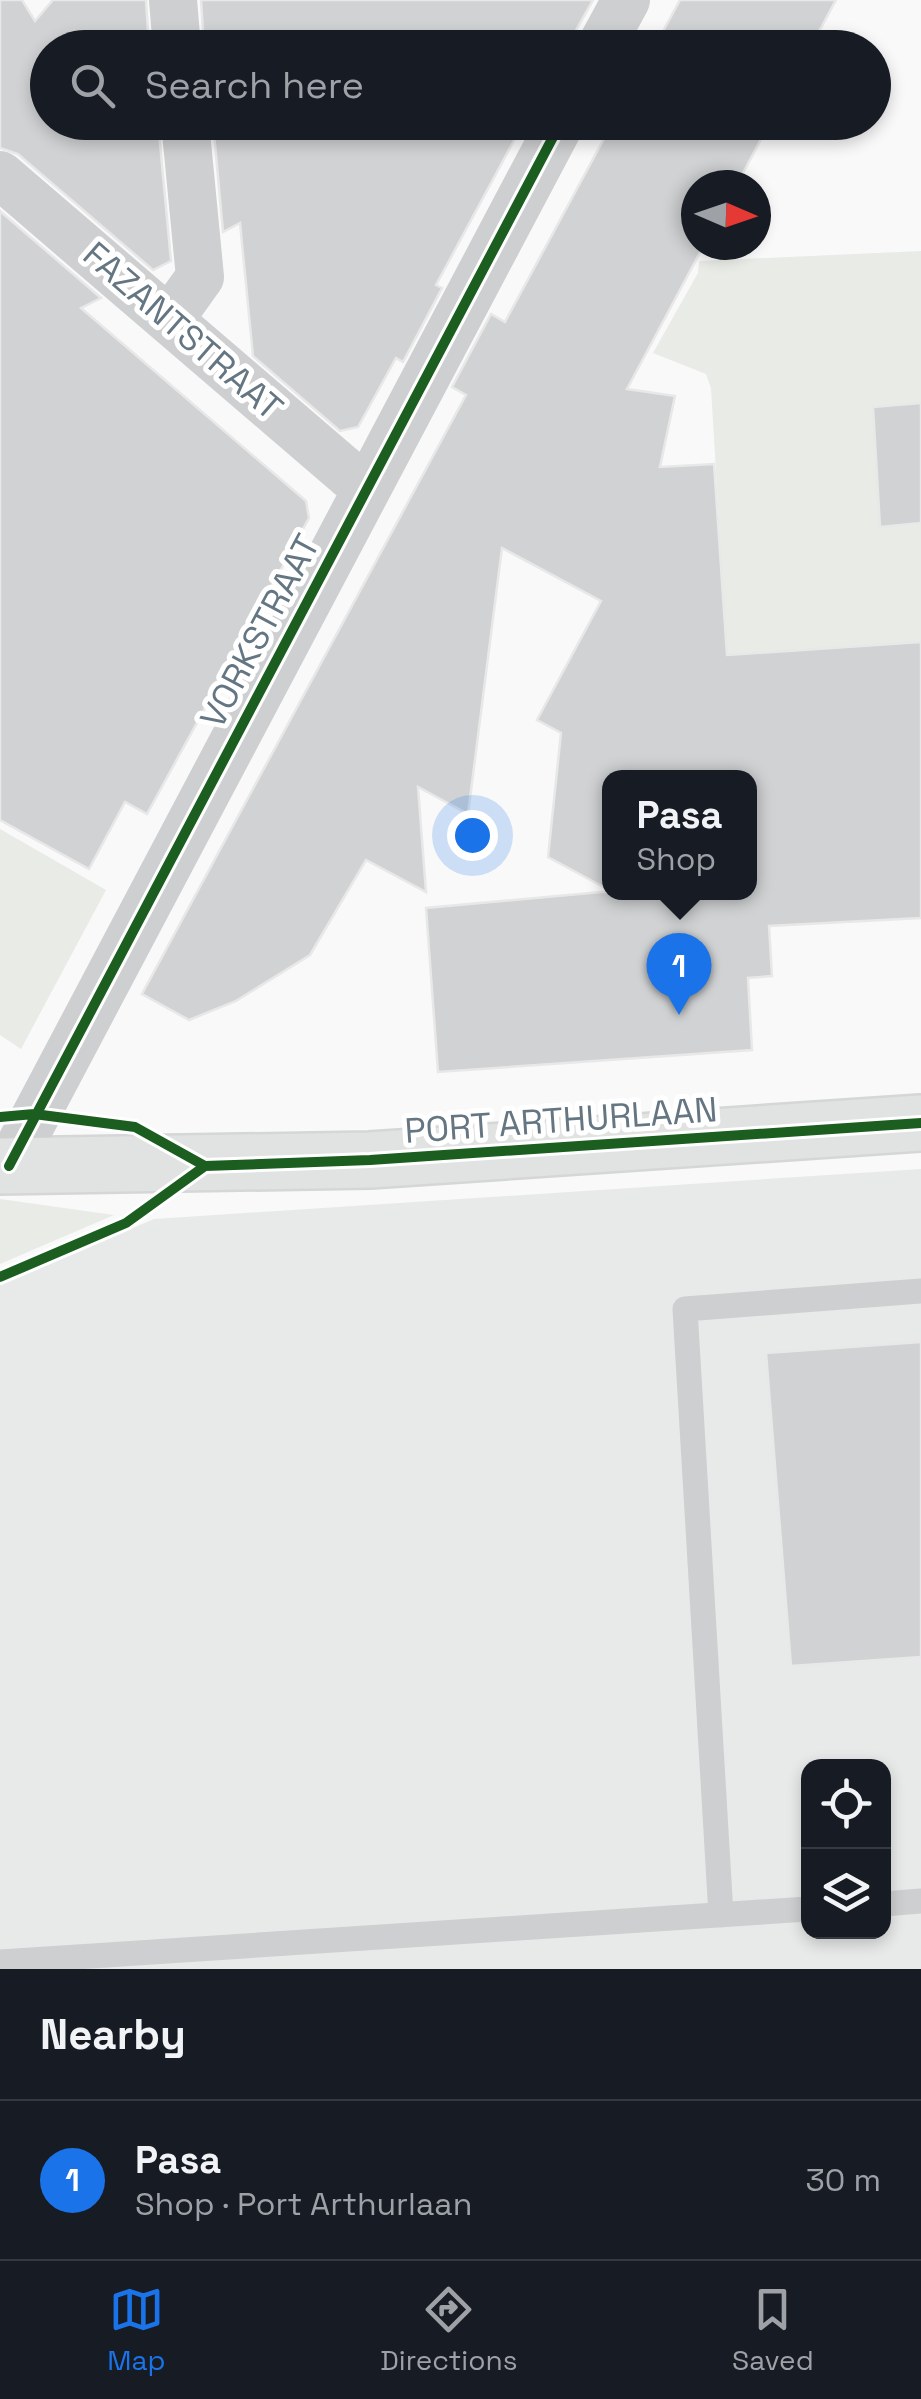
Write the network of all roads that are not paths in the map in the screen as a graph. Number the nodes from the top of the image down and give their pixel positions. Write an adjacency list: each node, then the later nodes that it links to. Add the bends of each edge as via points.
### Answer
1 (172, 0): 3 (street)
2 (626, 0): 4 (street)
3 (175, 30)
4 (610, 30)
5 (186, 140): 8 (street, via 200,276)
6 (550, 140): 9 (street, VORKSTRAAT)
7 (0, 175): 8 (street, FAZANTSTRAAT)
8 (170, 318): 9 (street, FAZANTSTRAAT)
9 (366, 489): 11 (street, VORKSTRAAT)
10 (921, 1123): 11 (main road, PORT ARTHURLAAN, via 370,1160)
11 (4, 1166)
12 (921, 1291): 16 (lane, via 686,1308)
13 (921, 1902): 14 (lane)
14 (891, 1904)
15 (801, 1909): 16 (lane)
16 (721, 1915): 17 (lane)
17 (0, 1962)

